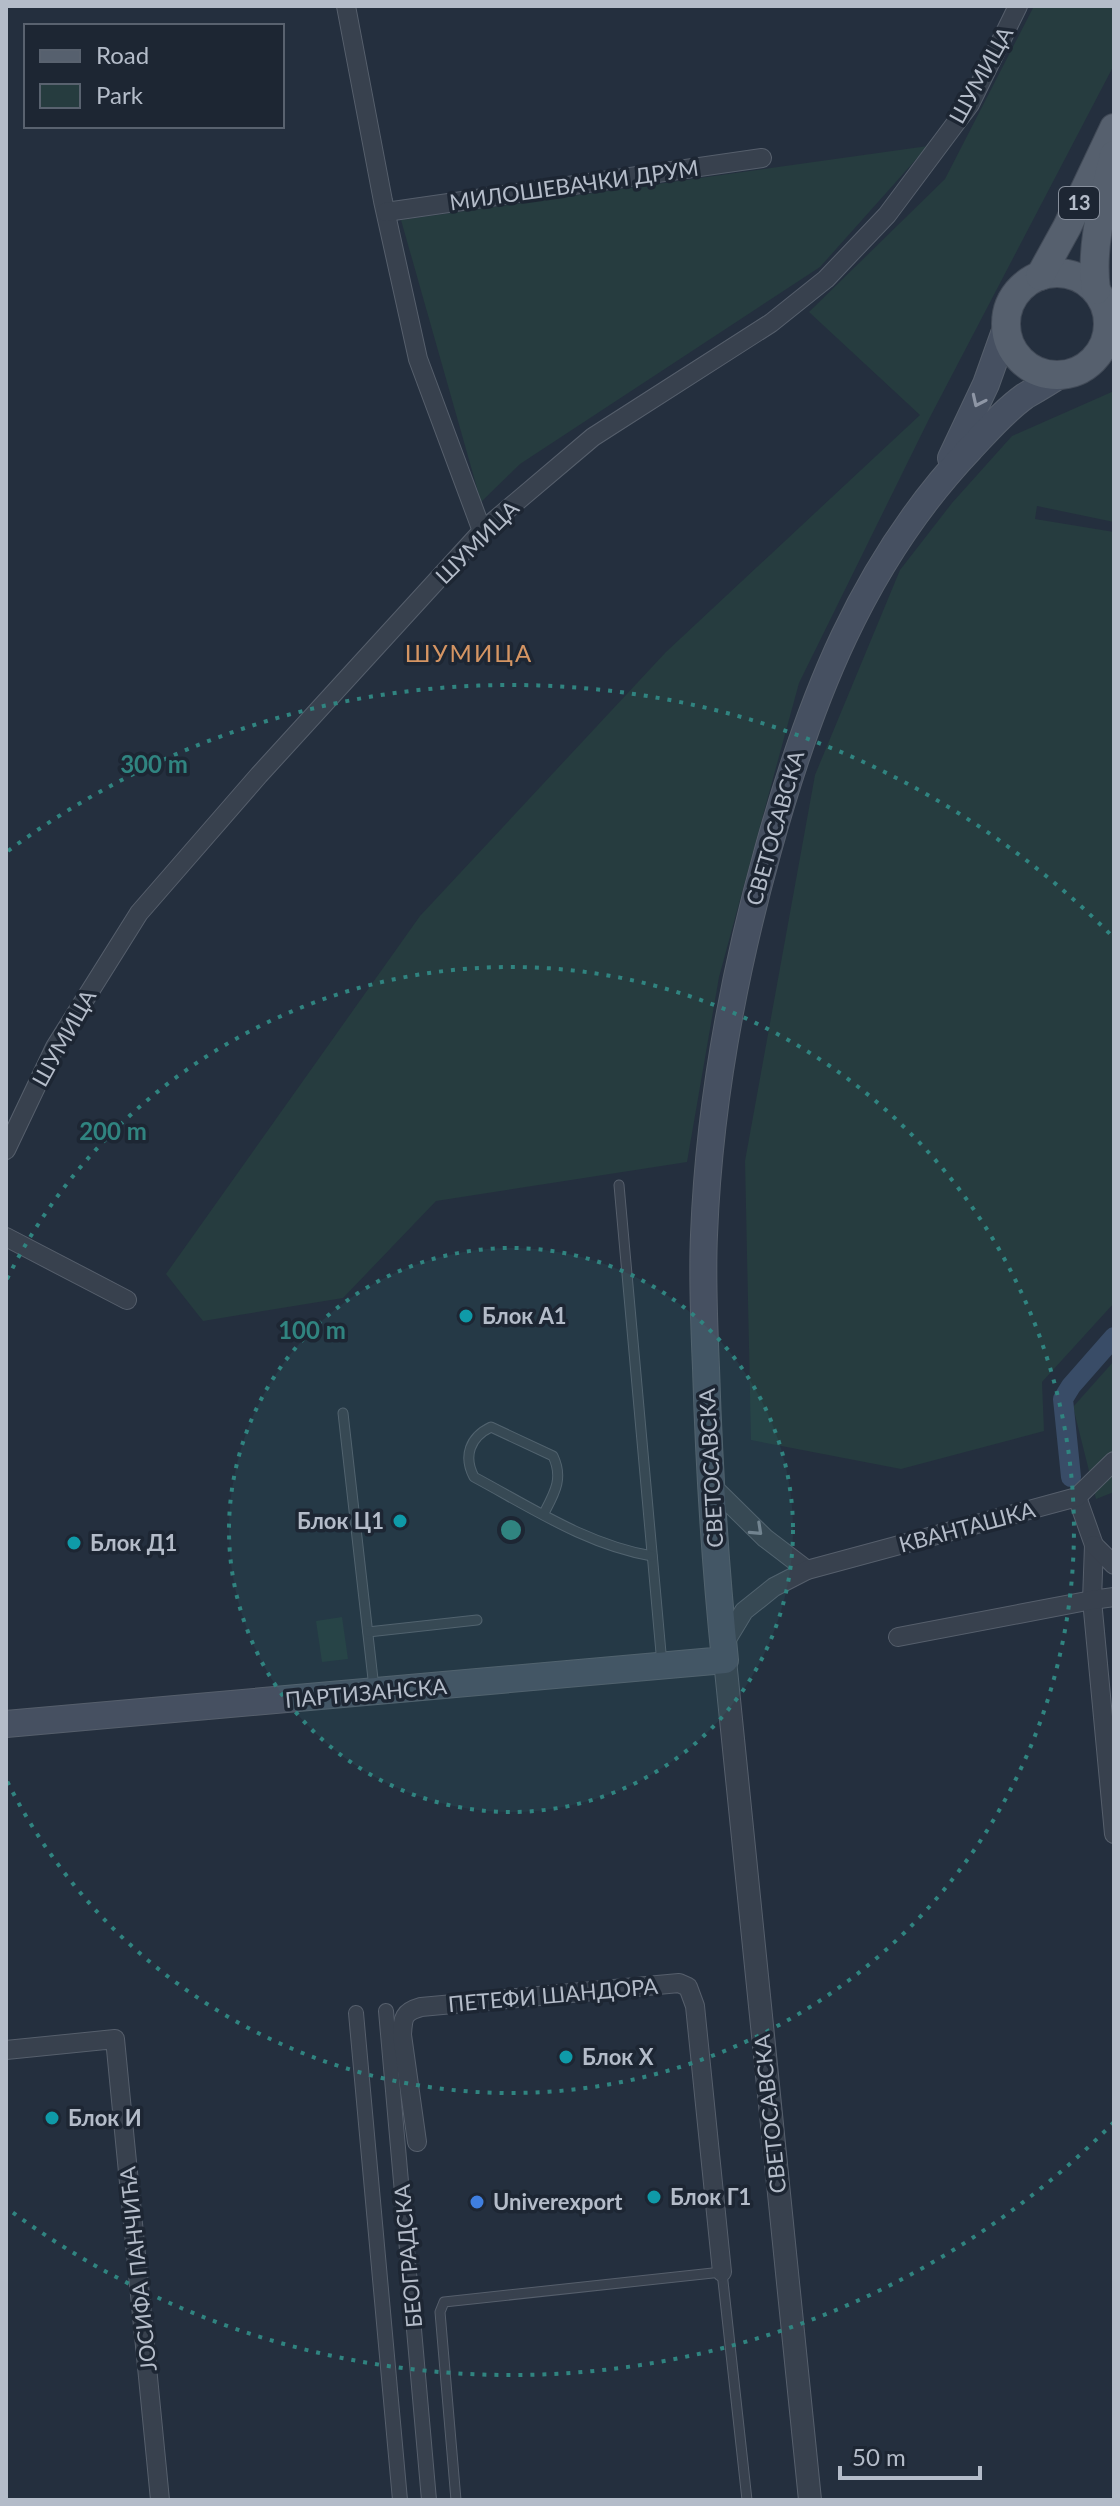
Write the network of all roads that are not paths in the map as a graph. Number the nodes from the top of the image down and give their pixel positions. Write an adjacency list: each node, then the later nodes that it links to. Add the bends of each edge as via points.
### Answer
1 (346, 6): 6 (street)
2 (1018, 6): 13 (street, ШУМИЦА, via 970,104 887,215 826,279 771,323 593,437)
3 (1114, 128): 7 (main road, 13)
4 (1114, 155): 8 (main road, 13, via 1095,239 1093,270)
5 (762, 158): 6 (street, МИЛОШЕВАЧКИ ДРУМ)
6 (386, 212): 13 (street, via 418,359)
7 (1040, 276): 8 (main road, via 1080,278); 9 (main road, 13, via 1011,302)
8 (1104, 302): 11 (main road, 13, via 1108,332 1103,347 1093,360)
9 (1006, 328): 11 (main road, via 1010,344 1031,367 1046,373); 12 (main road, one-way to 12, via 982,395)
10 (1114, 362): 11 (main road)
11 (1071, 372): 12 (main road, via 1005,413)
12 (941, 480): 20 (main road, СВЕТОСАВСКА, via 866,593 826,674 795,756 755,896 714,1109 704,1236)
13 (482, 531): 14 (street, ШУМИЦА, via 139,913 55,1047)
14 (6, 1150)
15 (619, 1185): 24 (lane)
16 (6, 1237): 17 (street)
17 (127, 1300)
18 (343, 1413): 30 (lane)
19 (1114, 1461): 21 (street, КВАНТАШКА)
20 (711, 1485): 26 (street, one-way to 26); 32 (main road, СВЕТОСАВСКА)
21 (1077, 1497): 23 (street); 26 (street, КВАНТАШКА)
22 (543, 1515): 22 (lane, via 474,1477 468,1462 479,1434 491,1427 553,1456 558,1488); 24 (lane, via 594,1541)
23 (1094, 1545): 25 (street); 28 (street)
24 (652, 1556): 33 (lane)
25 (1114, 1565)
26 (807, 1570): 32 (street, КВАНТАШКА, via 744,1611)
27 (1114, 1597): 28 (street)
28 (1092, 1600): 31 (street); 36 (street)
29 (477, 1620): 30 (lane)
30 (368, 1632): 34 (lane)
31 (898, 1637)
32 (724, 1652): 33 (main road, ПАРТИЗАНСКА); 47 (street, СВЕТОСАВСКА)
33 (662, 1666): 34 (main road, ПАРТИЗАНСКА)
34 (375, 1692): 35 (main road, ПАРТИЗАНСКА)
35 (6, 1724)
36 (1114, 1834)
37 (386, 2011): 44 (street, БЕОГРАДСКА)
38 (356, 2013): 43 (street, БЕОГРАДСКА)
39 (6, 2050): 42 (street, ЈОСИФА ПАНЧИЋА, via 115,2039)
40 (417, 2142): 41 (street, ПЕТЕФИ ШАНДОРА, via 402,2035 410,2010 679,1983 688,1987 695,2006)
41 (722, 2272): 45 (lane, via 444,2302 440,2312); 46 (lane)
42 (160, 2500)
43 (400, 2500)
44 (429, 2500)
45 (456, 2500)
46 (747, 2500)
47 (810, 2500)

